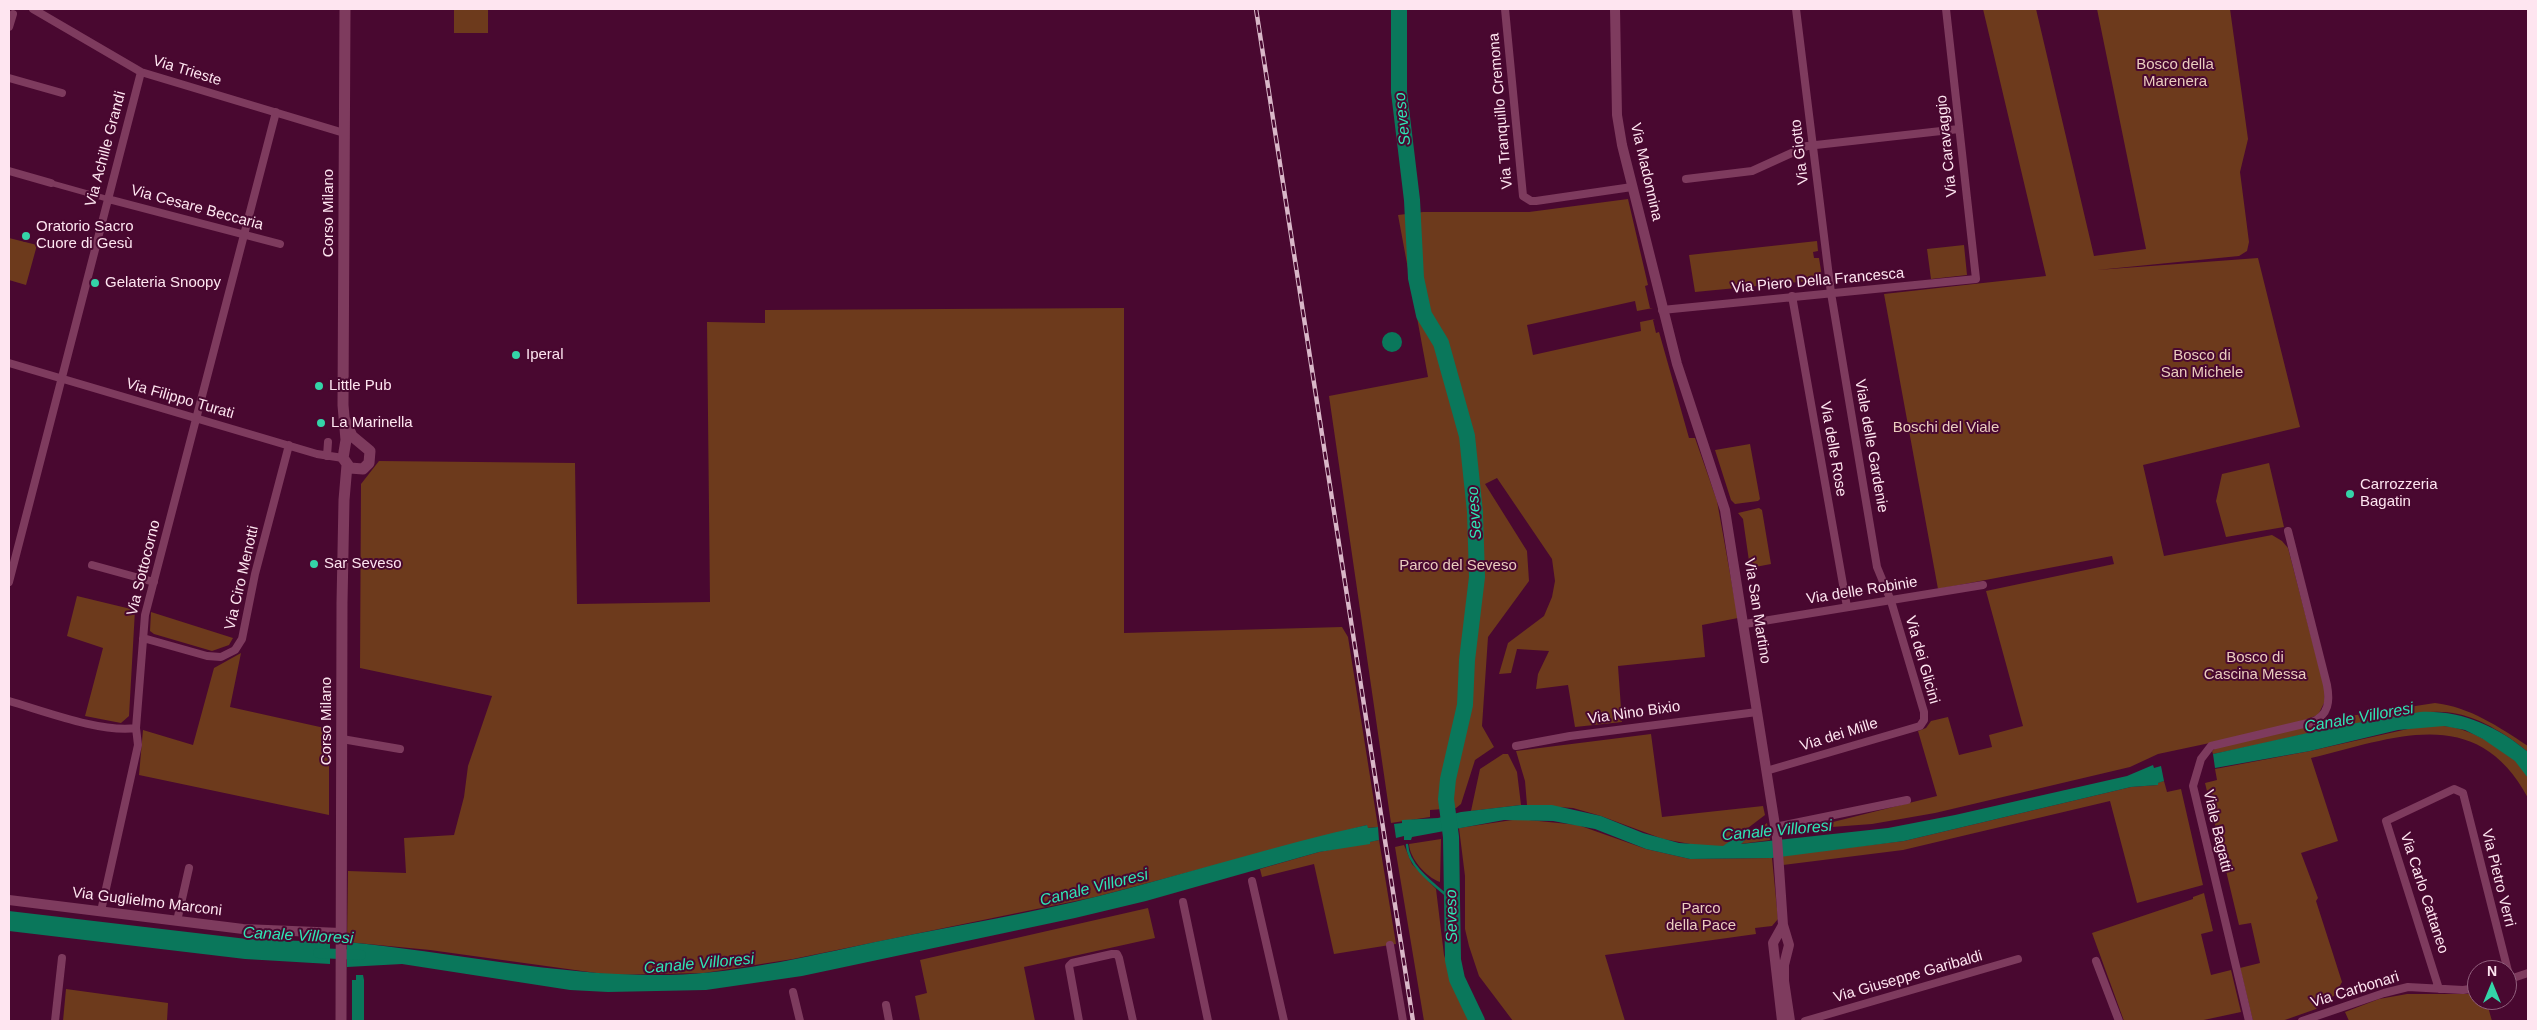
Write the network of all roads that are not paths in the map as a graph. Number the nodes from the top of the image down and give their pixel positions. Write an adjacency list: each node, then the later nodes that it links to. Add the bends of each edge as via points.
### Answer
1 (33, 9): 9 (street, Via Trieste)
2 (345, 9): 14 (main road, Corso Milano)
3 (1505, 9): 19 (street, Via Tranquillo Cremona, via 1521,192 1527,200 1536,201)
4 (1615, 9): 19 (street, Via Madonnina, via 1617,115)
5 (1796, 9): 15 (street, Via Giotto)
6 (1946, 9): 13 (street, Via Caravaggio)
7 (13, 13): 8 (street)
8 (9, 27)
9 (141, 72): 12 (street, Via Trieste); 20 (street, Via Achille Grandi)
10 (9, 78): 11 (street)
11 (62, 92)
12 (276, 112): 14 (street, Via Trieste); 21 (street, Via Sottocorno)
13 (1959, 129): 15 (street); 23 (street, Via Caravaggio)
14 (344, 133): 30 (main road, Corso Milano)
15 (1813, 145): 17 (street, via 1752,171); 24 (street, Via Giotto)
16 (9, 171): 18 (street)
17 (1686, 179)
18 (51, 183): 20 (street)
19 (1632, 187): 26 (street, Via Madonnina)
20 (108, 199): 21 (street, Via Cesare Beccaria); 28 (street, Via Achille Grandi)
21 (244, 234): 22 (street, Via Cesare Beccaria); 29 (street, Via Sottocorno)
22 (280, 244)
23 (1976, 279): 24 (street, Via Piero Della Francesca)
24 (1831, 293): 25 (street, Via Piero Della Francesca); 43 (street, Viale delle Gardenie, via 1877,567)
25 (1792, 296): 26 (street, Via Piero Della Francesca); 44 (street, Via delle Rose)
26 (1662, 310): 45 (street, Via San Martino, via 1691,409 1721,493)
27 (9, 363): 28 (street, Via Filippo Turati)
28 (60, 378): 29 (street, Via Filippo Turati); 40 (street, Via Achille Grandi)
29 (197, 418): 33 (street, Via Filippo Turati); 41 (street, Via Sottocorno)
30 (344, 418): 32 (main road, via 349,431); 35 (main road, Corso Milano)
31 (328, 442): 34 (street)
32 (360, 443): 35 (main road, via 352,444); 36 (main road, via 370,451 371,459)
33 (289, 445): 34 (street, Via Filippo Turati); 46 (street, Via Ciro Menotti, via 251,591 242,640 235,650 221,657 207,656)
34 (327, 456): 35 (street, Via Filippo Turati)
35 (345, 457): 36 (main road); 37 (main road, Corso Milano)
36 (358, 470): 37 (main road, Corso Milano)
37 (344, 500): 51 (main road, Corso Milano)
38 (2288, 531): 88 (street, Viale Bagatti, via 2327,685 2327,710 2312,722 2211,746 2201,759 2193,786)
39 (92, 565): 41 (street)
40 (9, 582)
41 (154, 582): 46 (street, Via Sottocorno, via 145,614)
42 (1984, 585): 43 (street, Via delle Robinie)
43 (1891, 601): 44 (street, Via delle Robinie); 49 (street, Via dei Glicini, via 1924,712)
44 (1847, 607): 45 (street, Via delle Robinie)
45 (1745, 624): 48 (street, Via San Martino)
46 (143, 638): 50 (street, Via Sottocorno)
47 (9, 701): 50 (street, via 103,727)
48 (1757, 712): 52 (street, Via Nino Bixio); 54 (street, Via San Martino)
49 (1920, 726): 54 (street, Via dei Mille)
50 (136, 728): 62 (street, Via Sottocorno, via 138,745)
51 (342, 739): 53 (street); 65 (main road, Corso Milano)
52 (1516, 746)
53 (400, 749)
54 (1766, 771): 57 (street, Via San Martino)
55 (2454, 789): 69 (street, Via Pietro Verri, via 2463,793); 72 (street, Via Carlo Cattaneo, via 2386,821)
56 (1907, 800): 57 (street)
57 (1776, 827): 64 (street, Via San Martino)
58 (189, 868): 63 (street)
59 (1252, 881): 82 (street)
60 (9, 900): 62 (street, Via Guglielmo Marconi)
61 (1183, 902): 81 (street)
62 (100, 911): 63 (street, Via Guglielmo Marconi)
63 (177, 921): 65 (street, Via Guglielmo Marconi)
64 (1783, 926): 84 (street, Via San Martino, via 1773,943); 85 (street, Via San Martino, via 1789,945 1784,980)
65 (341, 937): 76 (main road, Corso Milano)
66 (1390, 945): 83 (street)
67 (62, 958): 75 (street)
68 (2018, 959): 86 (street, Via Giuseppe Garibaldi)
69 (2503, 960)
70 (2096, 962): 87 (street)
71 (2467, 988): 72 (street, Via Carbonari)
72 (2439, 989): 89 (street, Via Carbonari, via 2408,987)
73 (793, 992): 77 (street)
74 (886, 1005): 78 (street)
75 (55, 1021)
76 (341, 1021)
77 (800, 1021)
78 (889, 1021)
79 (1079, 1021): 80 (street, via 1069,966 1116,954)
80 (1133, 1021)
81 (1208, 1021)
82 (1284, 1021)
83 (1403, 1021)
84 (1782, 1021)
85 (1790, 1021)
86 (1805, 1021)
87 (2119, 1021)
88 (2249, 1021)
89 (2302, 1021)

